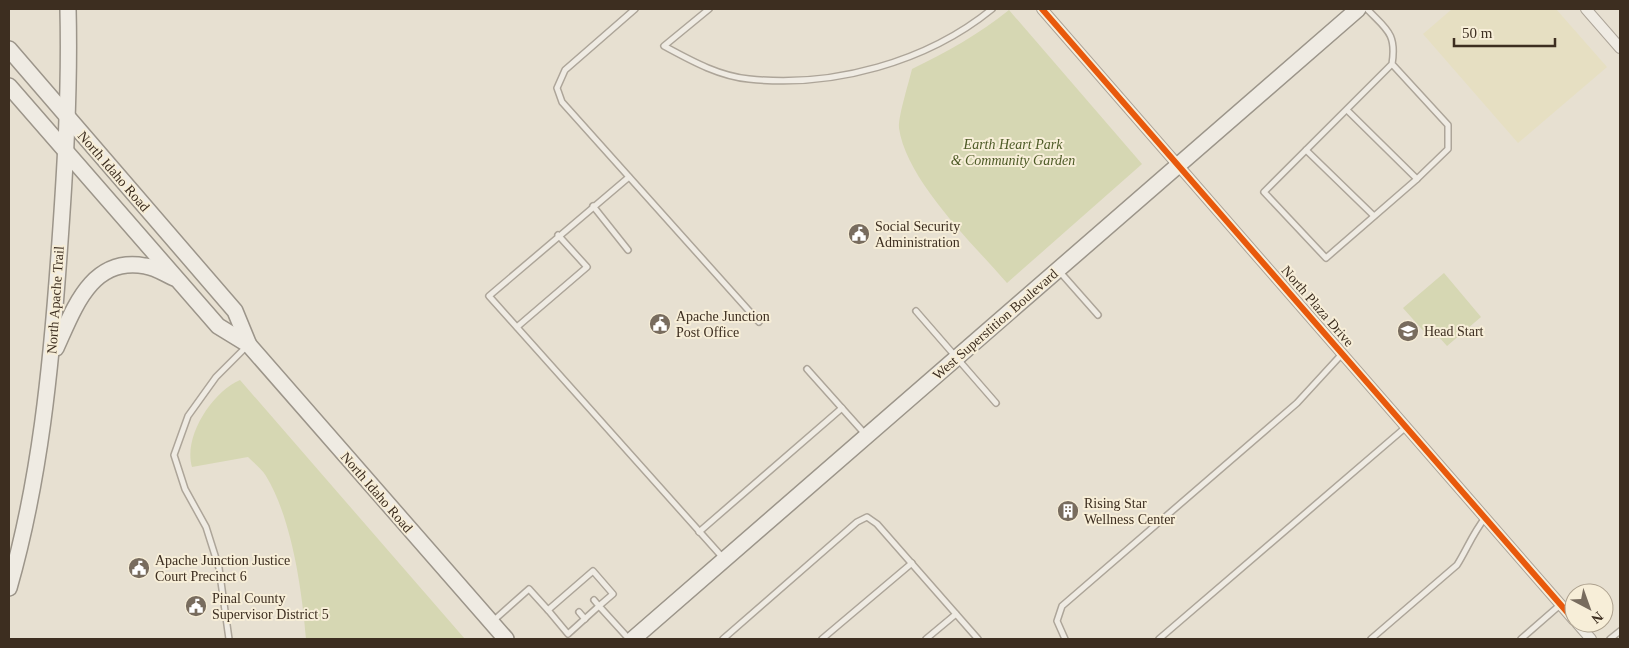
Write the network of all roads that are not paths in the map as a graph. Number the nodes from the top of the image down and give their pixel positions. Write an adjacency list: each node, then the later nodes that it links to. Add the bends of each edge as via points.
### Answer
1 (68, 9): 14 (main road, North Apache Trail)
2 (635, 9): 18 (lane, via 565,70 557,88 562,102)
3 (709, 9): 4 (lane, via 664,46 703,67 748,79 807,80 851,74 901,60 944,40)
4 (992, 9)
5 (1042, 9): 17 (street, North Plaza Drive)
6 (1358, 9): 17 (main road, West Superstition Boulevard)
7 (1366, 9): 11 (lane, via 1392,35 1395,50)
8 (1586, 9): 9 (street)
9 (1620, 48)
10 (9, 49): 14 (main road, North Idaho Road)
11 (1392, 64): 13 (lane); 19 (lane, via 1448,125 1448,149)
12 (9, 86): 16 (main road, North Idaho Road)
13 (1347, 110): 15 (lane); 19 (lane)
14 (68, 117): 16 (main road, North Apache Trail); 30 (main road, North Idaho Road, via 235,310)
15 (1306, 150): 21 (lane); 21 (lane, via 1264,192 1326,258)
16 (66, 152): 25 (main road, North Idaho Road); 32 (main road, North Apache Trail)
17 (1179, 164): 24 (main road, West Superstition Boulevard); 31 (street, North Plaza Drive)
18 (629, 177): 20 (lane); 28 (lane)
19 (1418, 179): 21 (lane)
20 (593, 206): 22 (lane); 23 (lane)
21 (1374, 216)
22 (558, 235): 29 (lane, via 489,296); 29 (lane, via 587,267)
23 (628, 250)
24 (1058, 269): 27 (lane); 33 (main road, West Superstition Boulevard)
25 (178, 280): 30 (main road, North Idaho Road, via 218,326); 32 (main road, via 147,266 128,266 103,273 79,297)
26 (916, 311): 33 (lane)
27 (1098, 315)
28 (758, 322)
29 (516, 327): 40 (lane)
30 (249, 345): 56 (main road, North Idaho Road); 58 (lane, via 216,378 188,416 174,455 185,489 206,527 219,568)
31 (1342, 354): 37 (street, North Plaza Drive); 66 (lane, via 1297,403 1062,606 1057,621)
32 (51, 358): 44 (main road, North Apache Trail, via 23,540)
33 (957, 358): 35 (lane); 38 (main road, West Superstition Boulevard)
34 (806, 369): 36 (lane)
35 (996, 403)
36 (842, 408): 38 (lane); 40 (lane)
37 (1406, 427): 39 (street, North Plaza Drive); 67 (lane)
38 (867, 436): 41 (main road, West Superstition Boulevard)
39 (1485, 518): 49 (street, North Plaza Drive); 68 (lane, via 1457,565)
40 (699, 532): 41 (lane)
41 (724, 560): 61 (main road, West Superstition Boulevard)
42 (912, 563): 54 (lane); 62 (lane, via 867,517 857,522); 63 (lane)
43 (579, 583): 45 (lane); 46 (lane); 50 (lane, via 592,571 613,594)
44 (9, 588)
45 (584, 588)
46 (564, 595): 48 (lane); 52 (lane)
47 (594, 600): 50 (lane)
48 (570, 601)
49 (1560, 605): 51 (street, North Plaza Drive); 69 (lane)
50 (599, 606): 55 (lane); 60 (lane)
51 (1564, 609)
52 (548, 610): 55 (lane, via 568,634); 56 (lane, via 529,589)
53 (579, 612): 55 (lane)
54 (956, 614): 64 (lane); 65 (lane)
55 (585, 619)
56 (491, 623): 59 (main road, North Idaho Road)
57 (1620, 631): 70 (lane)
58 (229, 639)
59 (506, 639)
60 (629, 639)
61 (633, 639)
62 (723, 639)
63 (822, 639)
64 (926, 639)
65 (978, 639)
66 (1065, 639)
67 (1159, 639)
68 (1371, 639)
69 (1521, 639)
70 (1610, 639)

